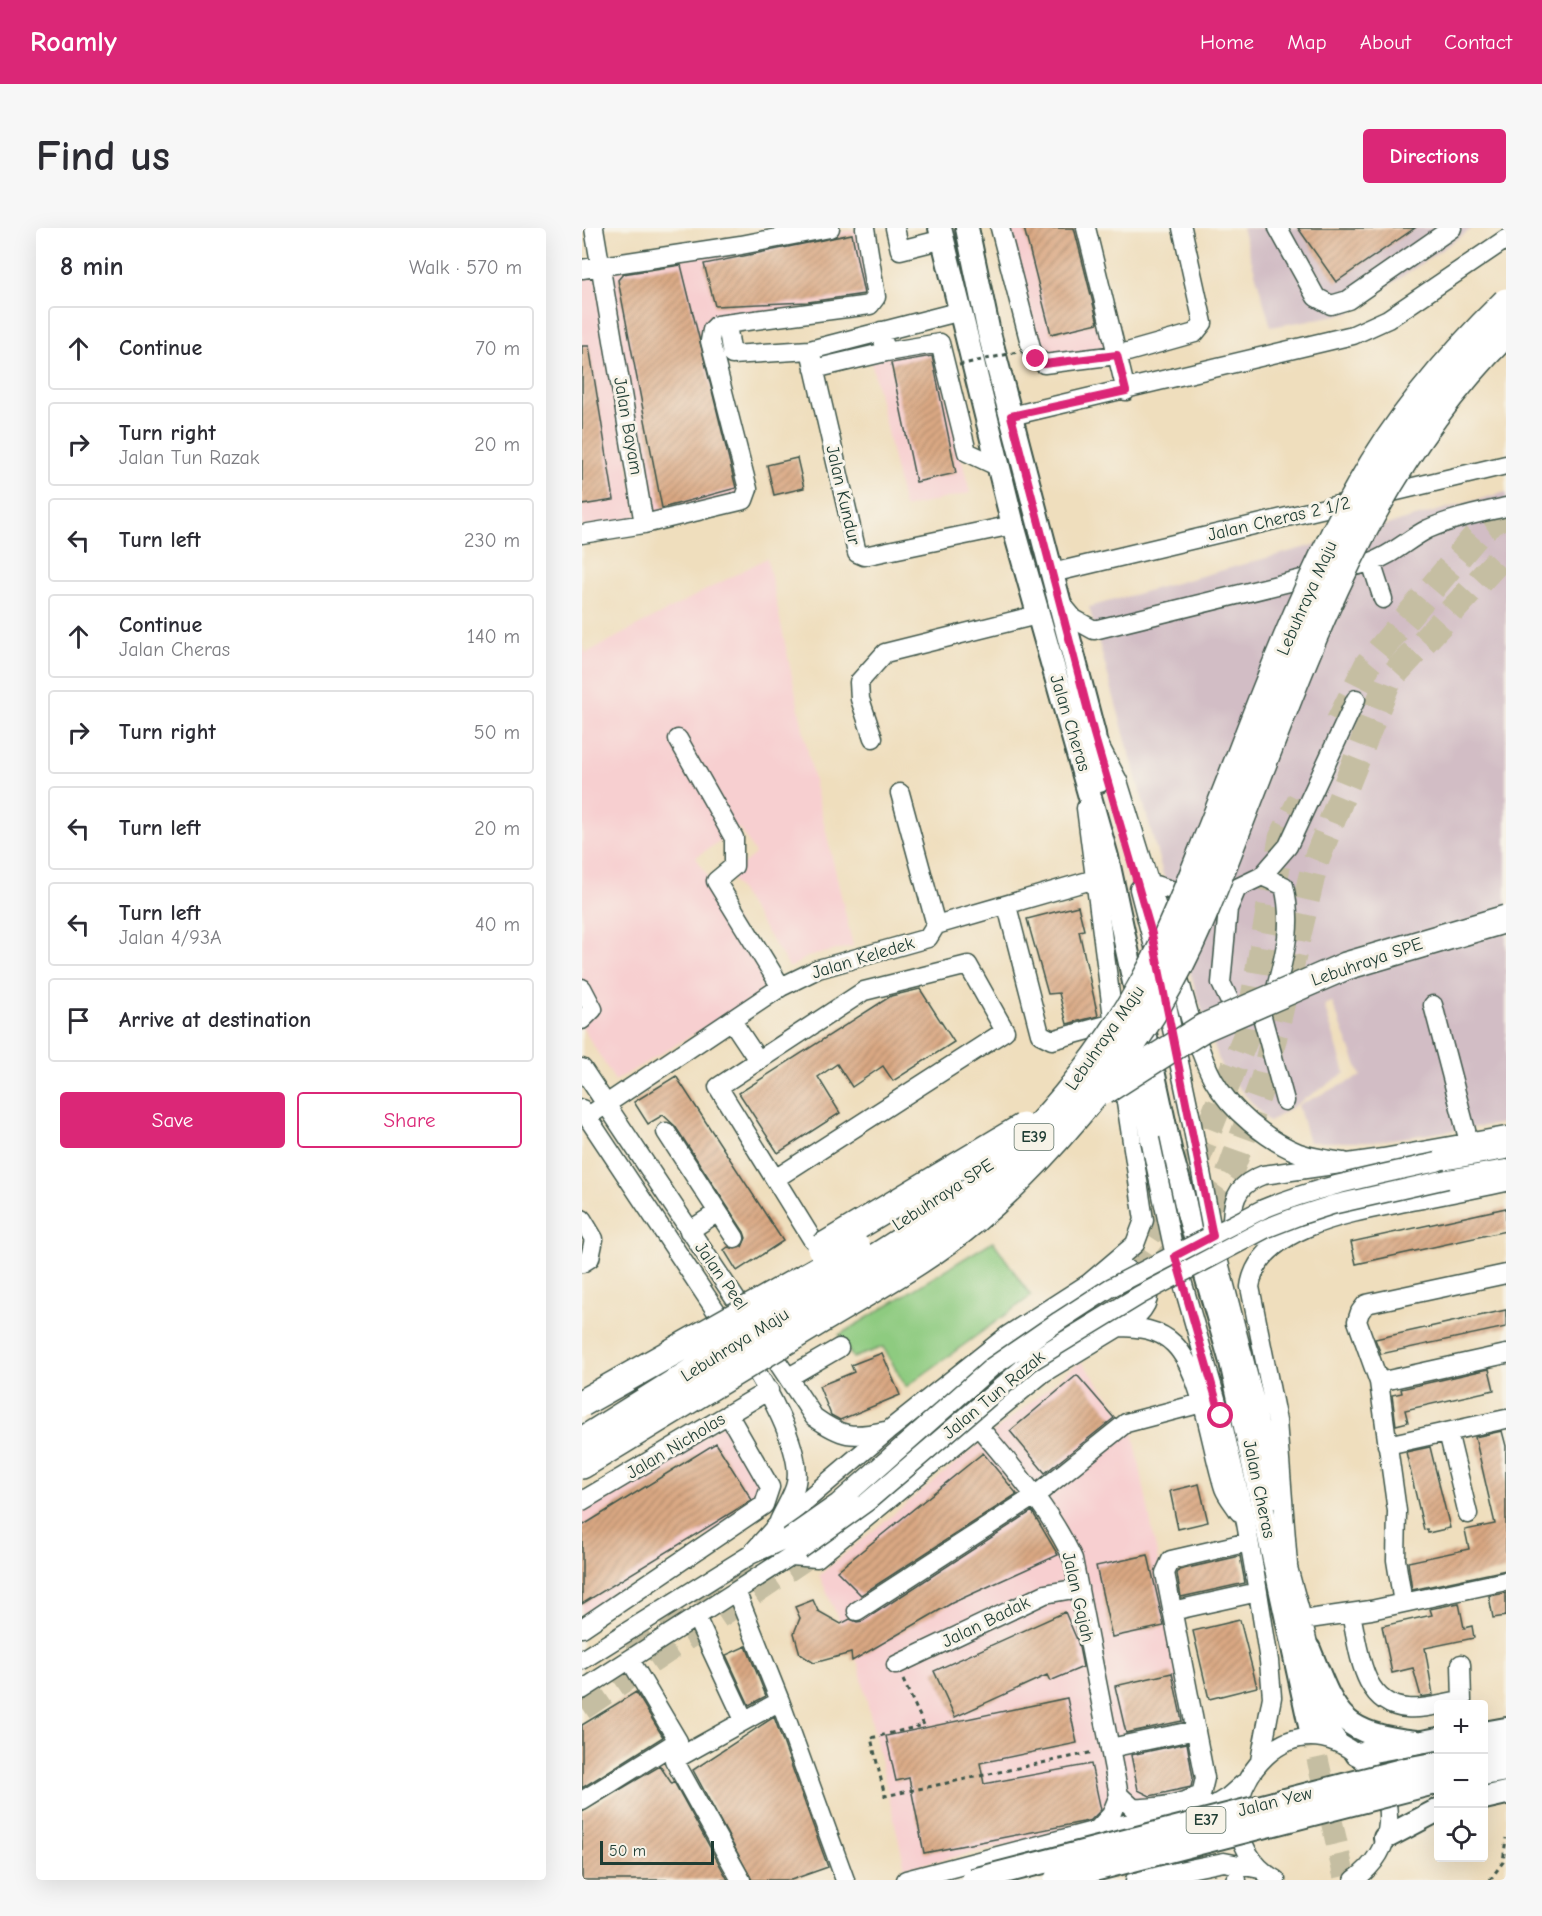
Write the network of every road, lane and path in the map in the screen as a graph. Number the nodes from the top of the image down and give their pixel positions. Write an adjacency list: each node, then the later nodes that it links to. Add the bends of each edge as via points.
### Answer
1 (830, 228): 13 (street)
2 (865, 228): 17 (street, via 876,297 870,305)
3 (895, 228): 11 (street, via 900,250)
4 (967, 228): 27 (main road, Jalan Cheras)
5 (1000, 228): 23 (street, via 1036,359 1044,364)
6 (1086, 228): 23 (street)
7 (1182, 228): 23 (street, via 1203,323 1201,329)
8 (1278, 228): 9 (street, via 1316,297 1330,305 1348,300)
9 (1452, 228)
10 (593, 229): 13 (street, Jalan Bayam)
11 (942, 234): 16 (main road, Jalan Cheras)
12 (1506, 239): 26 (street, via 1388,319 1353,335)
13 (601, 266): 14 (street); 31 (street, Jalan Bayam)
14 (582, 269)
15 (1506, 302): 107 (highway, Lebuhraya Maju, bridge, via 1451,360 1361,483 1319,567 1174,921 1144,983 1091,1063 1008,1158 967,1194 909,1236)
16 (961, 311): 18 (street); 29 (main road, Jalan Cheras)
17 (727, 325): 20 (street, via 732,355); 31 (street, via 717,325 710,341 747,495 739,503)
18 (881, 332): 20 (street); 22 (street)
19 (1506, 333): 109 (highway, Lebuhraya Maju, bridge, via 1461,380 1369,515 1334,585 1200,922 1161,1000 1098,1089 1019,1178 974,1221 910,1265)
20 (810, 350): 25 (street, Jalan Kundur)
21 (1022, 351): 24 (path, bridge)
22 (886, 352): 25 (street); 29 (street, via 940,342 967,452)
23 (1117, 355): 26 (street)
24 (959, 365)
25 (814, 369): 32 (street, Jalan Kundur, via 855,551 860,555)
26 (1126, 391): 27 (street)
27 (1011, 416): 35 (main road, Jalan Cheras)
28 (1506, 465): 35 (street, Jalan Cheras 2 1/2)
29 (999, 467): 32 (main road, Jalan Cheras)
30 (1506, 507): 34 (street, via 1427,530 1389,556)
31 (644, 524): 33 (street)
32 (1013, 525): 38 (main road, Jalan Cheras)
33 (582, 534)
34 (1371, 562): 36 (street); 39 (street)
35 (1052, 573): 37 (main road, Jalan Cheras)
36 (1383, 599)
37 (1059, 600): 39 (street, via 1074,619); 40 (main road, Jalan Cheras)
38 (1038, 615): 43 (street, via 885,653 859,681 860,699); 45 (main road, Jalan Cheras)
39 (1094, 630): 40 (street, via 1083,646)
40 (1079, 679): 42 (main road, Jalan Cheras)
41 (1356, 699): 47 (street)
42 (1094, 734): 50 (street, via 1118,781); 79 (main road, Jalan Cheras, via 1099,781 1159,1033); 82 (street, bridge, via 1152,934)
43 (873, 738)
44 (678, 739): 57 (street, via 734,838 734,866 716,881)
45 (1081, 756): 49 (street); 79 (main road, Jalan Cheras); 86 (street, bridge)
46 (900, 793): 56 (street)
47 (1288, 846): 48 (street); 51 (street)
48 (1262, 876): 51 (street); 54 (street, via 1237,888)
49 (1095, 879): 53 (street, Jalan Keledek); 63 (street)
50 (1149, 883): 54 (street); 73 (street, via 1214,1079 1236,1108 1266,1134 1300,1153)
51 (1284, 886): 60 (street, via 1289,938 1274,996)
52 (1506, 904): 97 (highway, Lebuhraya SPE / E39, bridge, via 1337,958 1200,1018 877,1216)
53 (1007, 906): 56 (street, Jalan Keledek); 63 (street, via 1040,1034 1052,1040)
54 (1228, 909): 60 (street, via 1221,983 1233,1008)
55 (1506, 919): 100 (highway, Lebuhraya SPE / E39, bridge, via 1346,966 1203,1028 887,1232)
56 (936, 925): 57 (street, Jalan Keledek, via 928,938 818,969)
57 (782, 987): 62 (street, Jalan Keledek)
58 (582, 988): 61 (street, via 593,1009)
59 (1433, 1005): 71 (street)
60 (1261, 1013): 66 (street)
61 (582, 1020)
62 (732, 1021): 64 (street); 67 (street, Jalan Keledek)
63 (1114, 1023): 92 (street, via 1144,1220 1135,1244)
64 (758, 1060): 75 (street, via 718,1087); 75 (street, via 864,991 968,965 1005,1031)
65 (582, 1068): 67 (street, Jalan Peel)
66 (1285, 1101)
67 (605, 1106): 68 (street, Jalan Keledek); 81 (street, Jalan Peel)
68 (584, 1113): 91 (street, Jalan Peel)
69 (666, 1132): 77 (street)
70 (1506, 1136): 71 (street)
71 (1469, 1142): 73 (street)
72 (1506, 1150): 82 (street, Jalan Tun Razak, bridge, via 1305,1193 1263,1209)
73 (1344, 1162): 80 (street, via 1263,1175 1239,1189 1232,1219 1246,1235 1258,1238)
74 (1506, 1169): 85 (street, Jalan Tun Razak, bridge, via 1332,1205 1267,1228)
75 (775, 1179): 84 (street)
76 (1506, 1182): 80 (street, via 1375,1208)
77 (718, 1212): 81 (street); 83 (street)
78 (582, 1219): 87 (street, via 594,1239 590,1258)
79 (1189, 1220): 138 (main road, Jalan Cheras, via 1231,1362)
80 (1301, 1230): 116 (street, via 1261,1260 1250,1287 1277,1421)
81 (689, 1231): 88 (street, Jalan Peel)
82 (1213, 1236): 85 (street, bridge); 86 (street, Jalan Tun Razak, bridge)
83 (735, 1238)
84 (812, 1239)
85 (1218, 1255): 89 (street, Jalan Tun Razak, bridge); 116 (street, via 1255,1402)
86 (1175, 1256): 89 (street); 114 (street, Jalan Tun Razak, bridge, via 1110,1288 992,1367)
87 (582, 1263)
88 (714, 1263): 91 (street); 96 (street, Jalan Peel)
89 (1180, 1274): 113 (street, via 1221,1416); 114 (street, Jalan Tun Razak, bridge, via 1030,1362 867,1502)
90 (1506, 1274): 98 (street, via 1366,1304 1357,1321)
91 (693, 1276): 99 (street, Jalan Peel)
92 (1089, 1283): 93 (street, via 1126,1269 1144,1280 1149,1294 1146,1306); 105 (street, via 1008,1335)
93 (1118, 1327): 101 (street, via 1144,1328 1174,1344); 104 (street, via 1043,1373)
94 (838, 1348): 96 (street)
95 (1506, 1354): 98 (street)
96 (789, 1377): 105 (street, Jalan Peel, via 814,1417 831,1429 855,1437)
97 (582, 1381)
98 (1379, 1382): 108 (street)
99 (769, 1390): 102 (street, Jalan Nicholas); 114 (street, Jalan Peel, via 796,1459)
100 (582, 1403)
101 (1202, 1403): 110 (street, via 1126,1423); 113 (street, via 1225,1490)
102 (728, 1414): 111 (street, Jalan Nicholas); 119 (street, via 770,1487 765,1505)
103 (1506, 1419): 106 (street)
104 (978, 1426): 110 (street, Jalan Gajah); 114 (street, via 817,1558)
105 (889, 1430): 114 (street)
106 (1448, 1432): 108 (street); 112 (street)
107 (582, 1441)
108 (1387, 1445): 122 (street, via 1397,1511 1396,1560)
109 (582, 1465)
110 (1036, 1495): 118 (street, Jalan Gajah, via 1062,1534); 124 (street)
111 (582, 1501)
112 (1468, 1514)
113 (1246, 1523): 115 (street)
114 (789, 1542): 120 (street, Jalan Tun Razak); 123 (street, Jalan Tun Razak, via 750,1555)
115 (1248, 1542): 121 (street); 125 (street, via 1171,1560 1165,1573)
116 (1288, 1565): 128 (street)
117 (1506, 1581): 122 (street)
118 (1079, 1588): 134 (street, Jalan Badak, via 1045,1594); 144 (street, Jalan Gajah)
119 (642, 1589): 123 (street); 129 (street)
120 (736, 1591): 127 (street, Jalan Tun Razak); 136 (street)
121 (1258, 1592): 125 (street); 148 (street, via 1272,1697)
122 (1403, 1603): 126 (street)
123 (666, 1607): 131 (street, Jalan Tun Razak)
124 (857, 1611)
125 (1172, 1611): 140 (street)
126 (1351, 1614): 128 (street); 133 (street, via 1367,1683 1392,1705 1408,1708 1462,1701)
127 (696, 1617): 132 (street, Jalan Tun Razak); 137 (street)
128 (1302, 1620): 130 (street)
129 (582, 1628)
130 (1309, 1649): 143 (main road, via 1327,1696 1346,1720 1360,1731 1380,1738); 145 (street, via 1323,1720)
131 (582, 1660)
132 (630, 1660): 135 (street, Jalan Tun Razak); 157 (street, via 678,1741)
133 (1461, 1664)
134 (896, 1665): 144 (path, via 924,1725 871,1737 885,1796)
135 (582, 1690)
136 (780, 1701): 137 (street); 164 (street)
137 (744, 1720): 165 (street, via 674,1760)
138 (1310, 1726)
139 (1506, 1729): 141 (main road)
140 (1196, 1730): 144 (street); 155 (street, via 1205,1778 1201,1795 1149,1809 1134,1808)
141 (1488, 1732)
142 (1434, 1740): 143 (main road)
143 (1416, 1742): 145 (main road)
144 (1110, 1748): 155 (street, Jalan Gajah)
145 (1348, 1749): 148 (street, via 1321,1739 1301,1739 1285,1743); 160 (street, via 1374,1770 1385,1791 1389,1815)
146 (1506, 1751): 147 (main road)
147 (1488, 1754)
148 (1260, 1761): 152 (street)
149 (1434, 1764): 167 (main road, Jalan Yew / E37, bridge)
150 (1506, 1770): 151 (main road)
151 (1488, 1773)
152 (1247, 1781): 159 (street, Jalan Yew, via 1215,1804); 163 (street, via 1240,1799 1240,1832 1247,1852)
153 (1434, 1783): 168 (main road, Jalan Yew / E37, bridge)
154 (1506, 1793): 156 (main road)
155 (1119, 1795): 159 (street, via 1111,1815)
156 (1488, 1796)
157 (582, 1801)
158 (1434, 1812): 160 (main road)
159 (1097, 1830): 166 (street, Jalan Yew)
160 (1385, 1838): 162 (street)
161 (1505, 1838): 173 (path, via 1503,1862)
162 (1375, 1859): 171 (street); 172 (street)
163 (1260, 1869): 169 (street, via 1224,1862); 170 (street)
164 (840, 1879)
165 (741, 1880)
166 (906, 1880)
167 (974, 1880)
168 (1055, 1880)
169 (1135, 1880)
170 (1276, 1880)
171 (1354, 1880)
172 (1372, 1880)
173 (1490, 1880)

